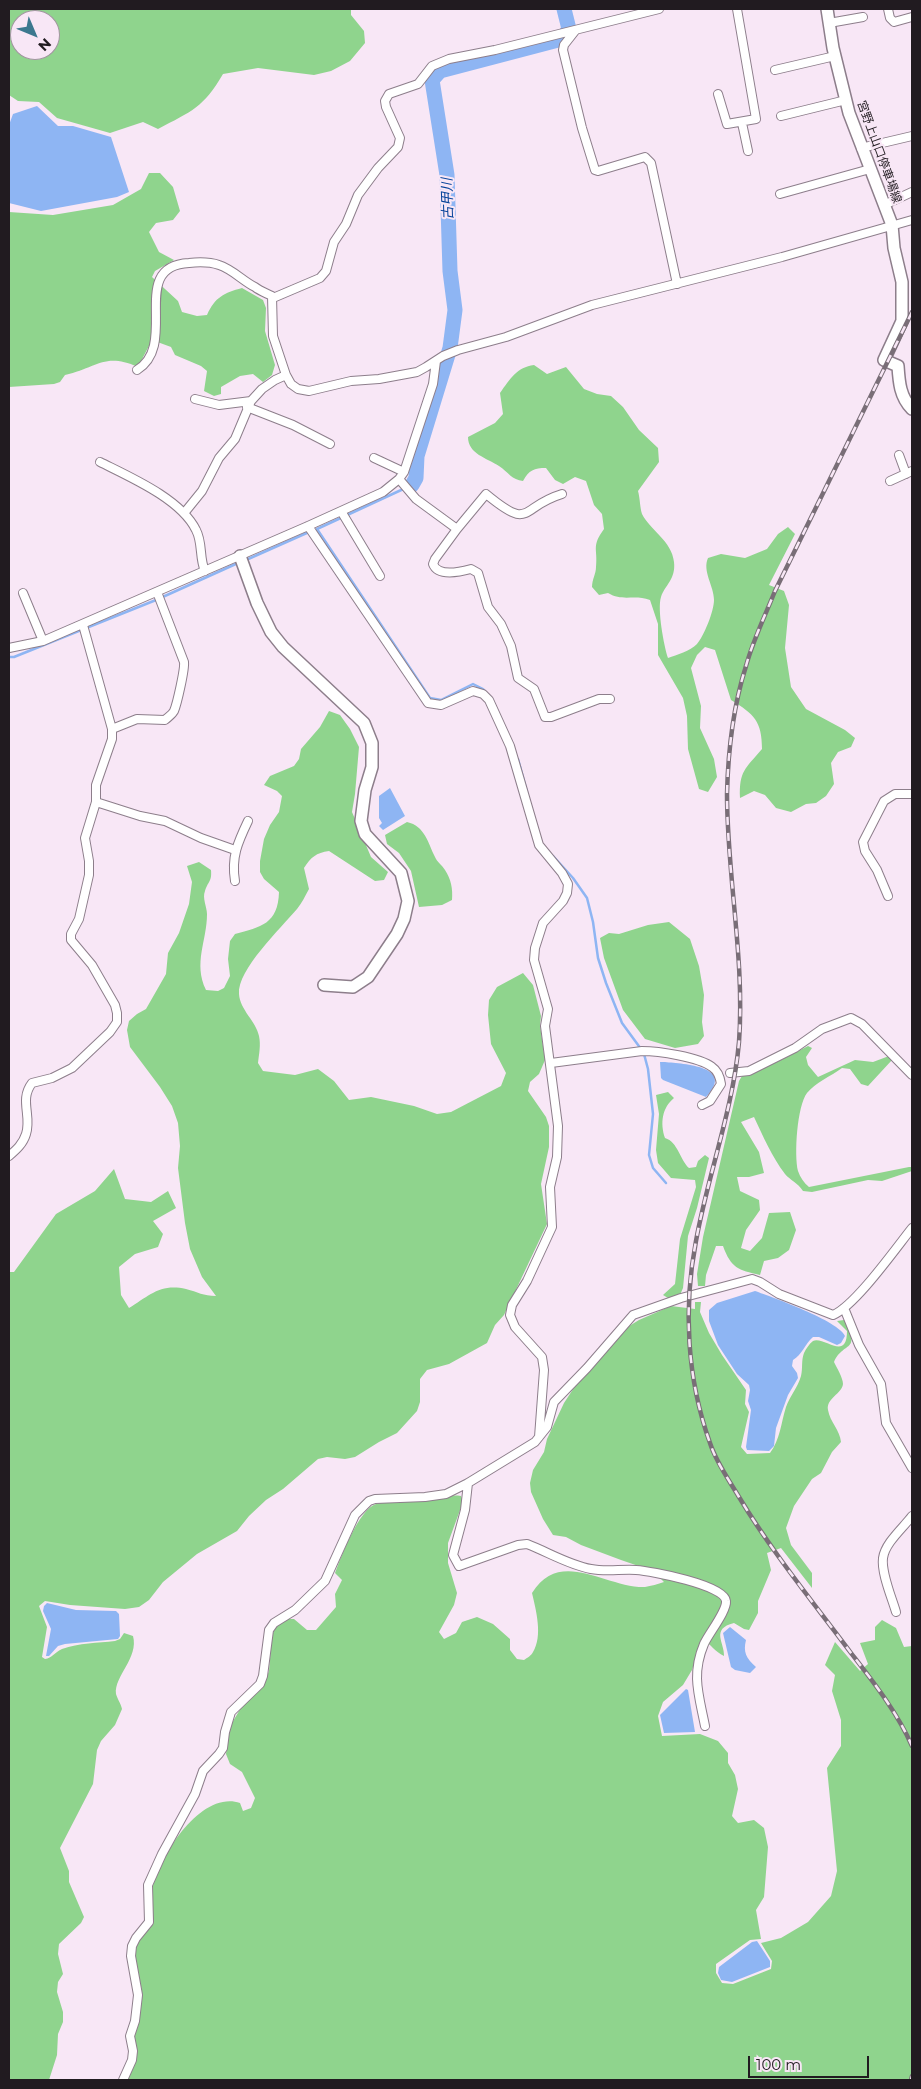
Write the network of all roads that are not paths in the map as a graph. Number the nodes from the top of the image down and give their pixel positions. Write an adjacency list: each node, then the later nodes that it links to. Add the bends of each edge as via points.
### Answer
1 (659, 9): 8 (street)
2 (737, 9): 14 (street, via 756,119)
3 (827, 9): 7 (street, 宮野上山口停車場線)
4 (888, 9): 6 (street, via 894,22)
5 (863, 17): 7 (street)
6 (912, 17)
7 (829, 23): 9 (street, 宮野上山口停車場線)
8 (575, 30): 24 (street, via 563,50 579,120 595,170 645,157 651,163); 25 (street, via 449,59 432,66 418,84 389,94 386,108 400,138 398,147 358,195 346,224 334,242 326,271 320,278)
9 (835, 56): 10 (street); 12 (street, 宮野上山口停車場線)
10 (775, 70)
11 (718, 94): 14 (street, via 727,124)
12 (846, 100): 13 (street); 16 (street, 宮野上山口停車場線)
13 (782, 116)
14 (742, 123): 17 (street)
15 (912, 136): 16 (street)
16 (862, 148): 18 (street, 宮野上山口停車場線)
17 (748, 151)
18 (870, 169): 20 (street); 21 (street, 宮野上山口停車場線)
19 (912, 192): 21 (street)
20 (780, 194)
21 (884, 205): 23 (street, 宮野上山口停車場線)
22 (912, 220): 23 (street)
23 (892, 226): 24 (street); 31 (street, 宮野上山口停車場線, via 902,282 902,321 884,360 898,366 899,383)
24 (677, 284): 26 (street, via 592,305 458,350)
25 (273, 298): 27 (street, via 219,265 177,263 162,274 156,284 156,340 148,359); 28 (street, via 274,336)
26 (436, 361): 28 (street, via 417,372 351,381 309,391 298,389); 36 (street, via 433,384)
27 (137, 370)
28 (286, 376): 30 (street, via 262,389)
29 (195, 399): 30 (street, via 219,406)
30 (249, 404): 32 (street); 42 (street, via 235,438)
31 (912, 409)
32 (330, 444)
33 (899, 455): 37 (street)
34 (374, 458): 36 (street)
35 (100, 462): 42 (street)
36 (404, 472): 38 (street)
37 (909, 472): 39 (street)
38 (399, 479): 41 (street, via 383,492); 44 (street, via 416,499)
39 (890, 481)
40 (562, 494): 44 (street, via 526,514 515,514 486,494)
41 (341, 511): 43 (street); 47 (street)
42 (185, 512): 46 (street, via 197,531)
43 (308, 526): 45 (street); 62 (street, via 428,703 441,705 473,691 483,694 503,728 539,845 568,884 563,901 543,923 535,948 534,960 548,1009 545,1026)
44 (457, 529): 53 (street, via 436,559 435,568 456,572 471,569 478,573 488,607 511,646 518,678 534,688 542,714 551,717 599,699)
45 (240, 556): 46 (street); 61 (street, via 271,632 364,724 372,743 372,767 361,821 365,834 400,873 408,901 398,934 368,977 353,987)
46 (205, 571): 48 (street)
47 (380, 576)
48 (157, 592): 50 (street); 54 (street, via 184,662 175,709 165,720 137,720)
49 (24, 593): 51 (street)
50 (83, 624): 51 (street); 54 (street)
51 (43, 642): 52 (street)
52 (9, 648)
53 (610, 699)
54 (112, 729): 56 (street, via 112,739 96,785)
55 (912, 794): 60 (street, via 895,794 884,800 863,842)
56 (96, 802): 58 (street, via 165,821); 68 (street, via 85,838 88,875 80,919 71,940 92,965 110,997 117,1013 116,1022 110,1032 72,1068 52,1078 32,1082 25,1098 27,1132 24,1141)
57 (248, 821): 58 (street)
58 (234, 850): 59 (street)
59 (235, 881)
60 (888, 896)
61 (324, 985)
62 (551, 1064): 63 (street, via 627,1052 656,1051 705,1063); 71 (street, via 558,1126 557,1157 550,1187 552,1227 512,1305 510,1315 542,1357)
63 (717, 1072): 64 (street); 66 (street)
64 (730, 1073): 65 (street, via 749,1071 795,1048 829,1025 851,1018 862,1024); 66 (street)
65 (912, 1075)
66 (721, 1084): 67 (street, via 710,1101)
67 (702, 1105)
68 (9, 1156)
69 (912, 1228): 70 (street)
70 (844, 1308): 71 (street, via 833,1315 779,1294 752,1279 642,1311 633,1315 554,1402 547,1427); 72 (street, via 881,1384 886,1422)
71 (540, 1438): 73 (street)
72 (912, 1468)
73 (468, 1483): 76 (street, via 465,1510 453,1555 459,1566 527,1544 590,1569 658,1573 707,1586 723,1594 725,1608 704,1646 696,1678); 77 (street, via 446,1494 369,1501 355,1515 325,1581 295,1610 274,1622 269,1630 264,1676 232,1712 224,1732 223,1748 203,1771 195,1794 148,1885 149,1922 132,1946 138,1995 130,2036 132,2060)
74 (912, 1516): 75 (street, via 882,1557)
75 (896, 1612)
76 (705, 1726)
77 (123, 2080)

